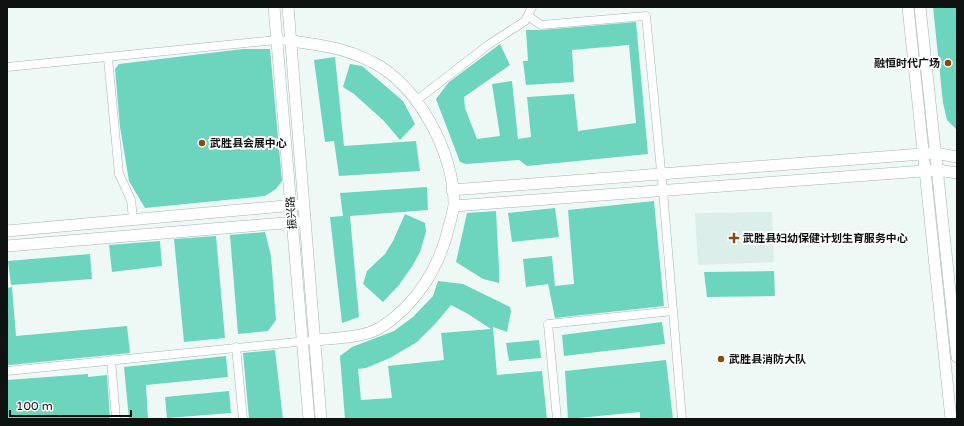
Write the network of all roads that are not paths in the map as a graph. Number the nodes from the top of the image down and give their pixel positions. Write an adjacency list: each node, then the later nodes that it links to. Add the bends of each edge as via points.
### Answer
1 (274, 7): 7 (main road, 振兴路)
2 (288, 7): 8 (main road, 振兴路)
3 (532, 7): 6 (street)
4 (908, 7): 13 (main road)
5 (920, 7): 12 (main road)
6 (528, 16): 11 (street, via 525,21); 16 (street, via 541,25 646,16)
7 (277, 40): 8 (street); 9 (street); 21 (main road, 振兴路)
8 (291, 41): 11 (main road, via 335,47 373,62); 20 (main road, 振兴路)
9 (108, 58): 10 (street); 23 (street, via 119,174 131,200)
10 (7, 67)
11 (417, 100): 18 (main road, via 435,129 446,161)
12 (935, 153): 13 (main road); 14 (main road); 15 (main road)
13 (923, 155): 15 (main road); 16 (main road)
14 (957, 157)
15 (931, 171): 17 (main road); 19 (main road); 32 (main road); 41 (main road)
16 (661, 173): 18 (main road); 19 (street)
17 (957, 174)
18 (452, 190): 22 (main road)
19 (663, 191): 22 (main road); 28 (street)
20 (303, 204): 21 (main road); 25 (main road, 振兴路)
21 (290, 205): 23 (main road); 24 (main road, 振兴路)
22 (454, 206): 29 (main road, via 446,240 432,275 409,304 379,328 348,338)
23 (133, 218): 26 (main road)
24 (291, 222): 25 (main road); 27 (main road); 30 (main road, 振兴路)
25 (304, 222): 29 (main road, 振兴路)
26 (7, 231)
27 (7, 246)
28 (672, 311): 39 (street, via 548,324); 40 (street)
29 (315, 340): 30 (street); 38 (main road, 振兴路)
30 (302, 341): 31 (street); 37 (main road, 振兴路)
31 (236, 347): 33 (street); 36 (street)
32 (957, 357)
33 (111, 360): 34 (street); 35 (street)
34 (7, 371)
35 (116, 419)
36 (243, 419)
37 (309, 419)
38 (322, 419)
39 (557, 419)
40 (682, 419)
41 (951, 419)

